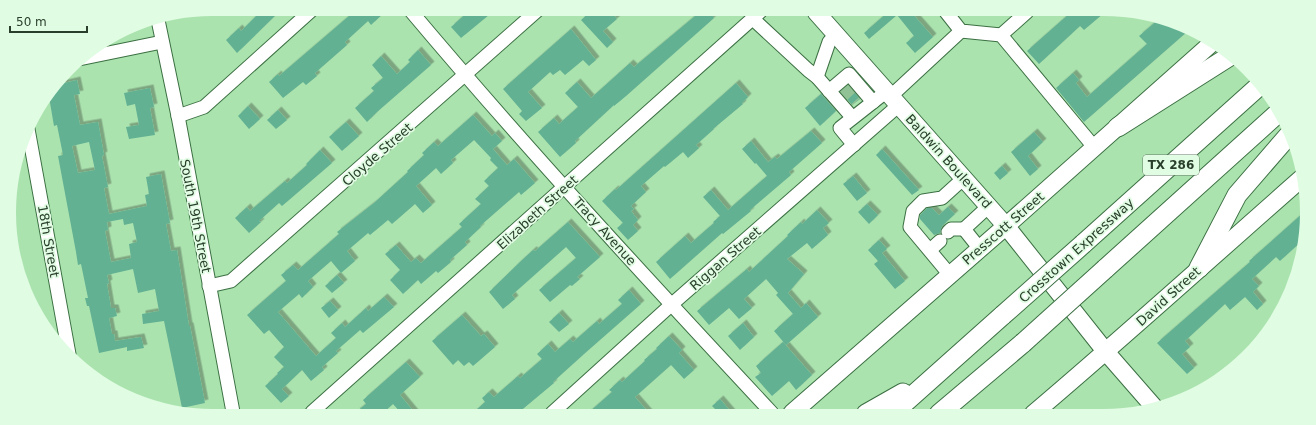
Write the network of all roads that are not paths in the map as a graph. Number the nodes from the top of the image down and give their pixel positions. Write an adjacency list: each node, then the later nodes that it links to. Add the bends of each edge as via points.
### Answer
1 (305, 16): 26 (street, via 204,107)
2 (415, 16): 19 (street, Tracy Avenue)
3 (531, 16): 19 (street, Cloyde Street)
4 (756, 16): 36 (street, Elizabeth Street)
5 (758, 16): 20 (street)
6 (820, 16): 11 (main road, Baldwin Boulevard)
7 (949, 16): 10 (street)
8 (1022, 16): 12 (street)
9 (159, 24): 13 (street, South 19th Street)
10 (962, 31): 12 (street); 23 (street, Riggan Street)
11 (836, 34): 17 (main road, Baldwin Boulevard); 20 (street, via 829,42)
12 (1000, 35): 33 (street)
13 (162, 42): 15 (street); 26 (street, South 19th Street)
14 (1208, 46): 28 (main road, Presscott Street)
15 (94, 56)
16 (1225, 59): 28 (highway)
17 (863, 63): 18 (street); 23 (main road, Baldwin Boulevard)
18 (849, 74): 21 (street); 24 (street)
19 (465, 76): 36 (street, Tracy Avenue); 44 (street, Cloyde Street, via 231,281)
20 (817, 77): 21 (street)
21 (837, 87): 25 (street)
22 (1256, 89): 49 (highway, Crosstown Expressway / TX 286, bridge)
23 (892, 97): 24 (street); 29 (street, Riggan Street); 34 (main road, Baldwin Boulevard)
24 (873, 102): 25 (street)
25 (857, 111): 29 (street); 32 (street, via 840,128)
26 (178, 116): 44 (street, South 19th Street)
27 (1275, 116): 47 (highway, TX 286, bridge)
28 (1118, 127): 33 (main road, Presscott Street)
29 (871, 129): 32 (street, Riggan Street)
30 (30, 139): 46 (street, 18th Street)
31 (1286, 139): 42 (highway, via 1237,195)
32 (854, 145): 45 (street, Riggan Street)
33 (1094, 147): 38 (main road, Presscott Street)
34 (964, 178): 37 (main road, Baldwin Boulevard); 41 (street, via 942,198 923,201 913,211 910,227)
35 (1297, 182): 42 (main road, David Street)
36 (565, 187): 45 (street, Tracy Avenue); 52 (street, Elizabeth Street)
37 (989, 206): 38 (main road, Baldwin Boulevard); 39 (street)
38 (1006, 226): 40 (main road, Presscott Street); 48 (main road, Baldwin Boulevard)
39 (964, 229): 40 (street); 41 (street, via 951,229)
40 (980, 249): 43 (main road, Presscott Street)
41 (930, 250): 43 (street)
42 (1199, 268): 48 (main road, David Street)
43 (950, 275): 55 (main road, Presscott Street)
44 (209, 286): 51 (street, South 19th Street)
45 (671, 305): 53 (street, Riggan Street); 54 (street, Tracy Avenue)
46 (68, 345)
47 (1017, 348): 58 (highway, TX 286); 59 (highway)
48 (1106, 352): 50 (main road, Baldwin Boulevard); 60 (main road, David Street)
49 (936, 375): 56 (highway); 57 (highway, Crosstown Expressway / TX 286)
50 (1150, 403)
51 (232, 409)
52 (315, 409)
53 (556, 409)
54 (768, 409)
55 (798, 409)
56 (875, 409)
57 (898, 409)
58 (945, 409)
59 (961, 409)
60 (1039, 409)

